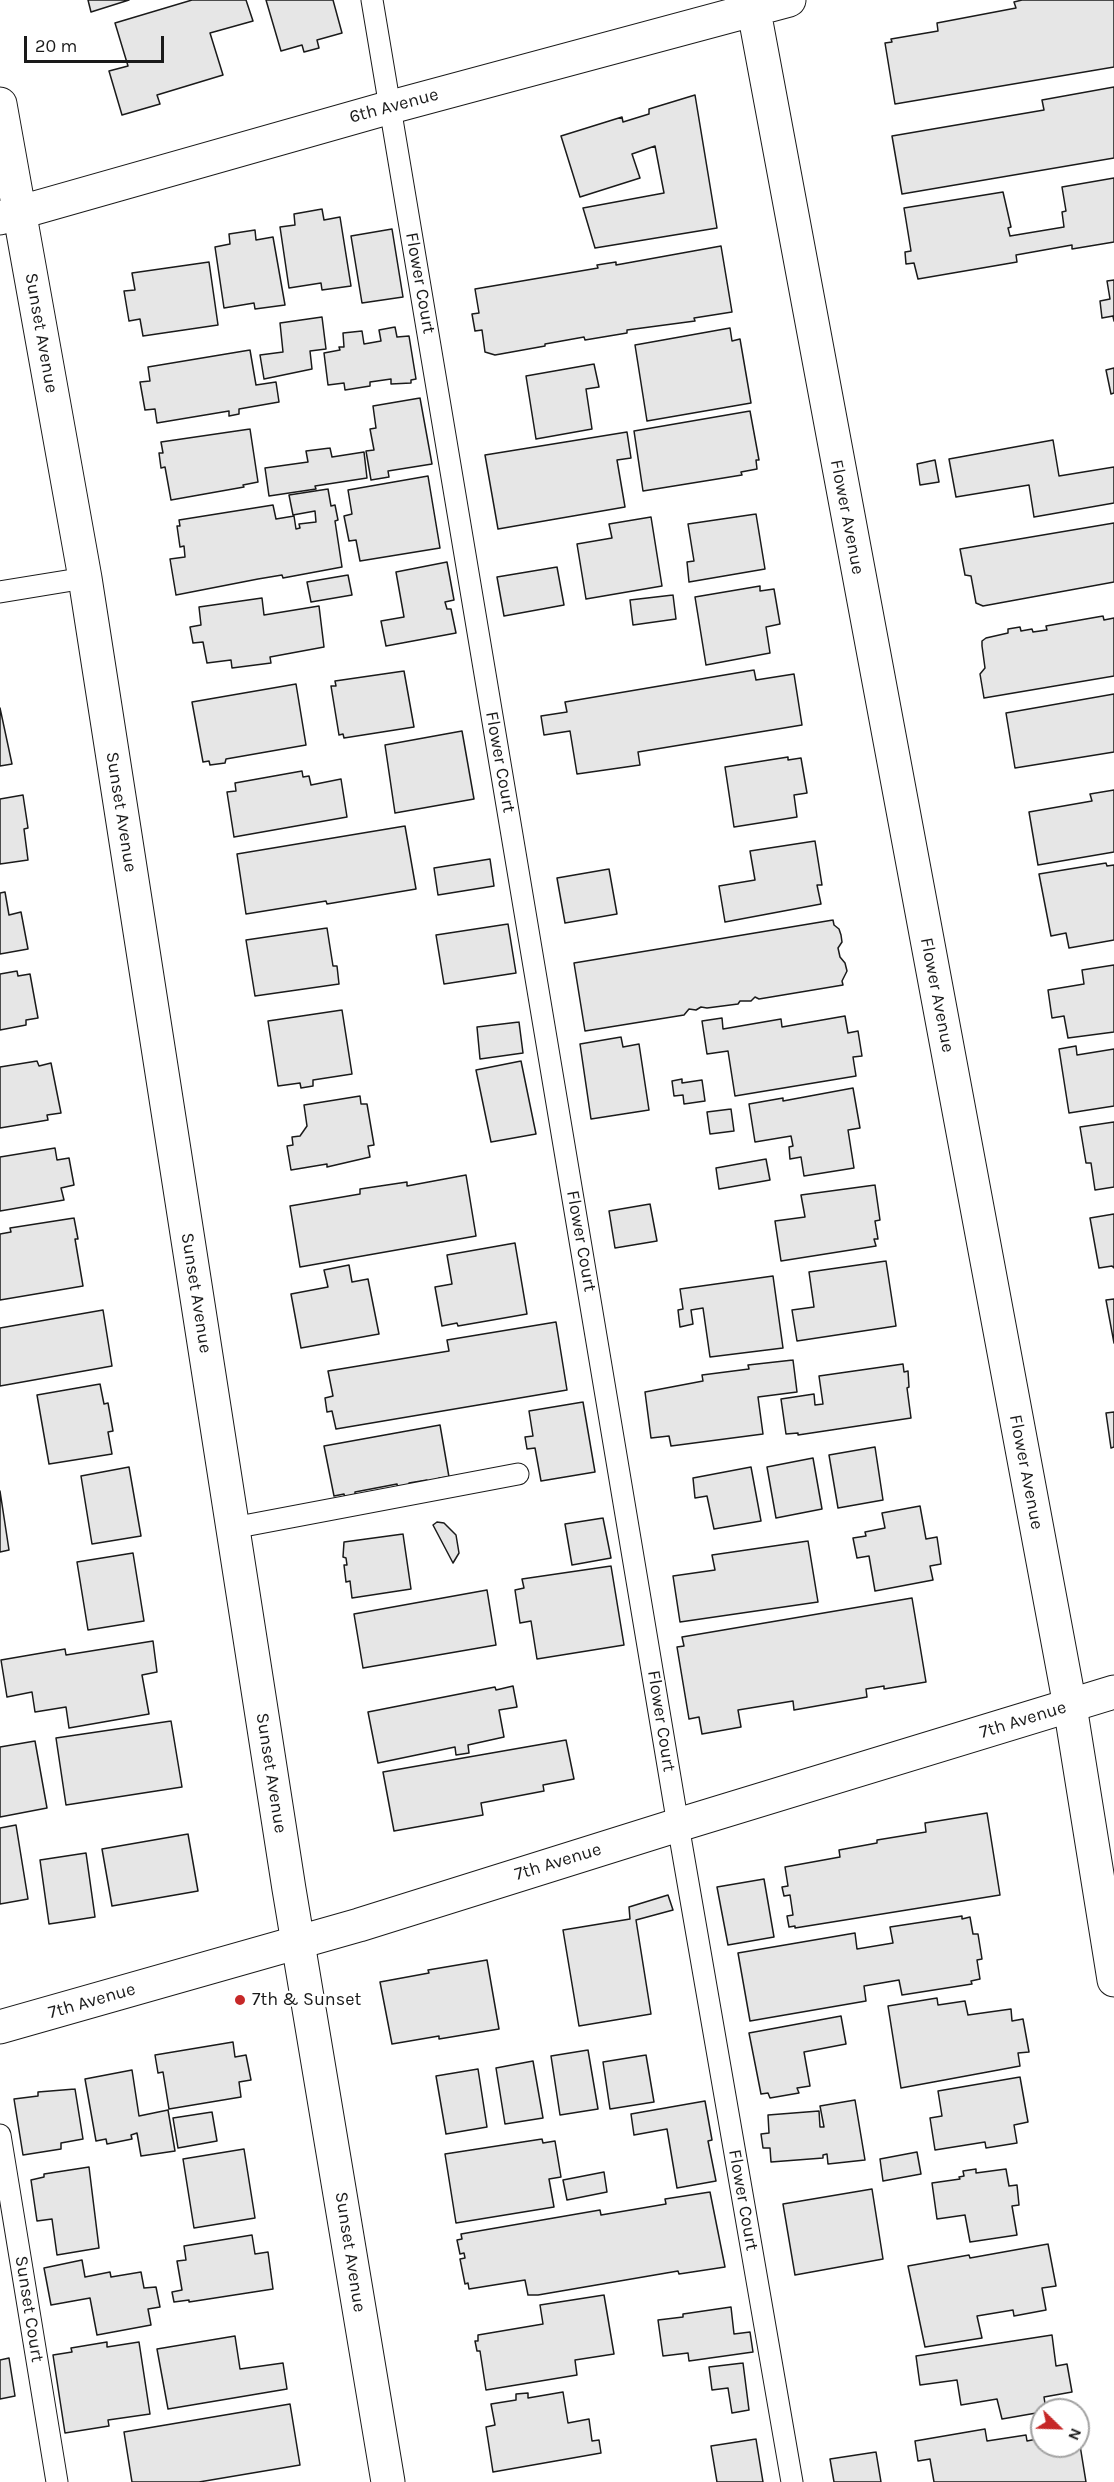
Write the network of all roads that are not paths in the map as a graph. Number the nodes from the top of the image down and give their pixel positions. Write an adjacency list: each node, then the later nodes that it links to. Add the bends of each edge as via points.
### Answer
1 (372, 0): 5 (lane, Flower Court)
2 (789, 0): 3 (street, 6th Avenue)
3 (754, 11): 5 (street, 6th Avenue); 12 (street, Flower Avenue)
4 (0, 104): 6 (street, Sunset Avenue)
5 (391, 107): 6 (street, 6th Avenue); 13 (lane, Flower Court)
6 (10, 216): 7 (street, Sunset Avenue)
7 (85, 578): 8 (lane); 10 (street, Sunset Avenue)
8 (0, 592)
9 (518, 1474): 10 (lane)
10 (233, 1528): 14 (street, Sunset Avenue)
11 (1114, 1692): 12 (street, 7th Avenue)
12 (1070, 1706): 13 (street, 7th Avenue); 15 (street, Flower Avenue)
13 (678, 1825): 14 (street, 7th Avenue); 20 (lane, Flower Court)
14 (298, 1941): 16 (street, 7th Avenue); 19 (street, Sunset Avenue)
15 (1114, 1980)
16 (0, 2027)
17 (0, 2135): 18 (lane, Sunset Court)
18 (57, 2482)
19 (388, 2482)
20 (792, 2482)

